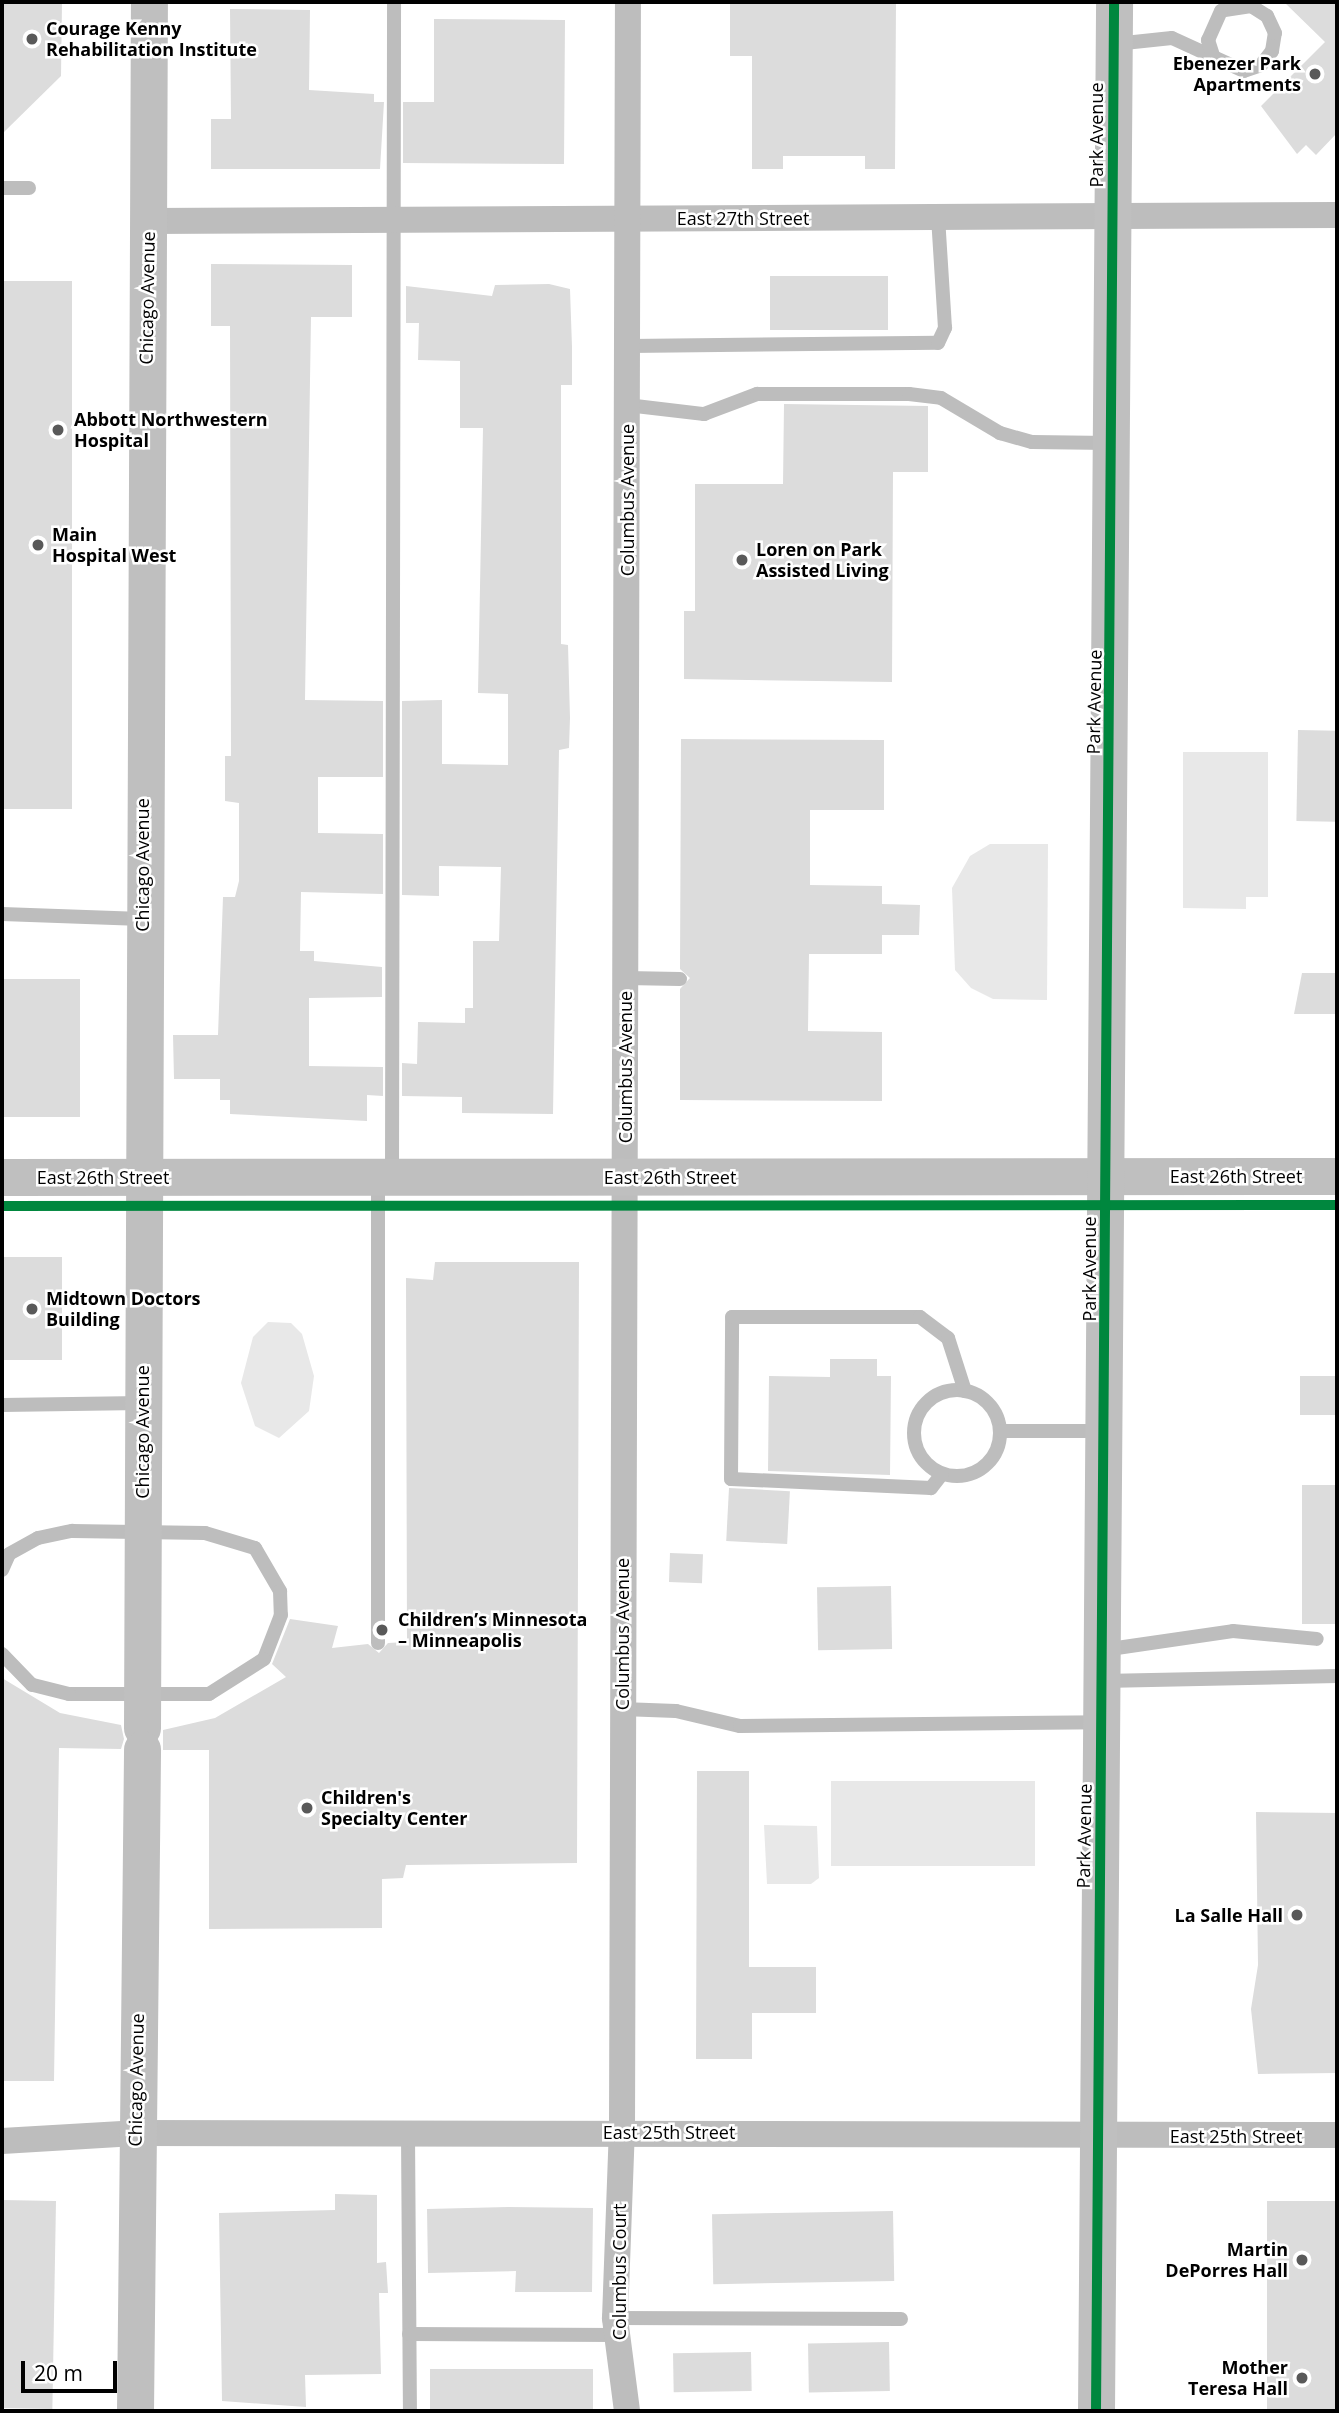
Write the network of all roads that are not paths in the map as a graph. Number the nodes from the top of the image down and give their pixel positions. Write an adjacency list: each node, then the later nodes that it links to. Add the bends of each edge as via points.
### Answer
1 (149, 2): 15 (street, Chicago Avenue)
2 (394, 2): 14 (lane)
3 (628, 2): 11 (street, Columbus Avenue)
4 (1114, 2): 6 (street, Park Avenue)
5 (1251, 4): 7 (lane, via 1221,11 1208,40); 7 (lane, via 1275,33 1272,51 1261,65 1226,68)
6 (1114, 44): 7 (lane, via 1172,38); 12 (street, Park Avenue)
7 (1213, 55)
8 (2, 188): 9 (lane)
9 (29, 188)
10 (1337, 215): 12 (street, East 27th Street)
11 (626, 217): 13 (street, East 27th Street); 14 (street, East 27th Street); 16 (street, Columbus Avenue)
12 (1113, 217): 13 (street, East 27th Street); 18 (street, Park Avenue)
13 (938, 218): 16 (lane, via 946,328 938,343)
14 (393, 219): 15 (street, East 27th Street); 27 (lane)
15 (148, 222): 20 (street, Chicago Avenue)
16 (629, 346): 17 (street, Columbus Avenue)
17 (627, 405): 18 (lane, via 704,414 757,394 909,394 941,398 1000,433 1032,443); 21 (street, Columbus Avenue)
18 (1114, 443): 23 (street, Park Avenue)
19 (2, 914): 20 (lane)
20 (142, 919): 26 (street, Chicago Avenue)
21 (626, 978): 22 (lane); 28 (street, Columbus Avenue)
22 (680, 979)
23 (1107, 1176): 24 (street, East 26th Street); 28 (street, East 26th Street); 33 (street, Park Avenue)
24 (1337, 1176)
25 (2, 1177): 26 (street, East 26th Street)
26 (143, 1177): 27 (street, East 26th Street); 30 (street, Chicago Avenue)
27 (385, 1177): 28 (street, East 26th Street); 38 (lane)
28 (625, 1178): 42 (street, Columbus Avenue)
29 (965, 1391): 32 (lane, via 990,1405); 34 (lane, via 937,1395 915,1422 920,1457); 34 (lane, via 948,1338 920,1317 732,1317 731,1479 931,1488)
30 (142, 1403): 31 (lane); 35 (street, Chicago Avenue)
31 (2, 1405)
32 (1001, 1431): 33 (lane); 34 (lane, via 983,1468)
33 (1106, 1431): 40 (street, Park Avenue)
34 (942, 1474)
35 (142, 1532): 36 (lane, via 72,1531 38,1538 9,1555); 44 (street, Chicago Avenue); 44 (lane, via 205,1532 255,1548 280,1591 281,1615 264,1659 229,1687)
36 (2, 1570)
37 (1317, 1639): 40 (lane, via 1233,1631)
38 (378, 1643)
39 (2, 1654): 44 (lane, via 32,1685 69,1694)
40 (1103, 1666): 41 (lane); 43 (street, Park Avenue)
41 (1337, 1676)
42 (622, 1709): 43 (lane, via 676,1711 740,1726); 45 (street, Columbus Avenue)
43 (1103, 1721): 48 (street, Park Avenue)
44 (142, 1724): 46 (street, Chicago Avenue)
45 (622, 2131): 47 (street, East 25th Street); 48 (street, East 25th Street); 52 (street, Columbus Court)
46 (135, 2133): 47 (street, East 25th Street); 50 (street, East 25th Street); 54 (street, Chicago Avenue)
47 (408, 2133): 53 (lane)
48 (1099, 2135): 49 (street, East 25th Street); 57 (street, Park Avenue)
49 (1337, 2135)
50 (2, 2141)
51 (901, 2319): 52 (lane)
52 (615, 2326): 53 (lane); 56 (street, Columbus Court)
53 (409, 2334): 55 (lane)
54 (135, 2411)
55 (410, 2411)
56 (627, 2411)
57 (1096, 2411)

